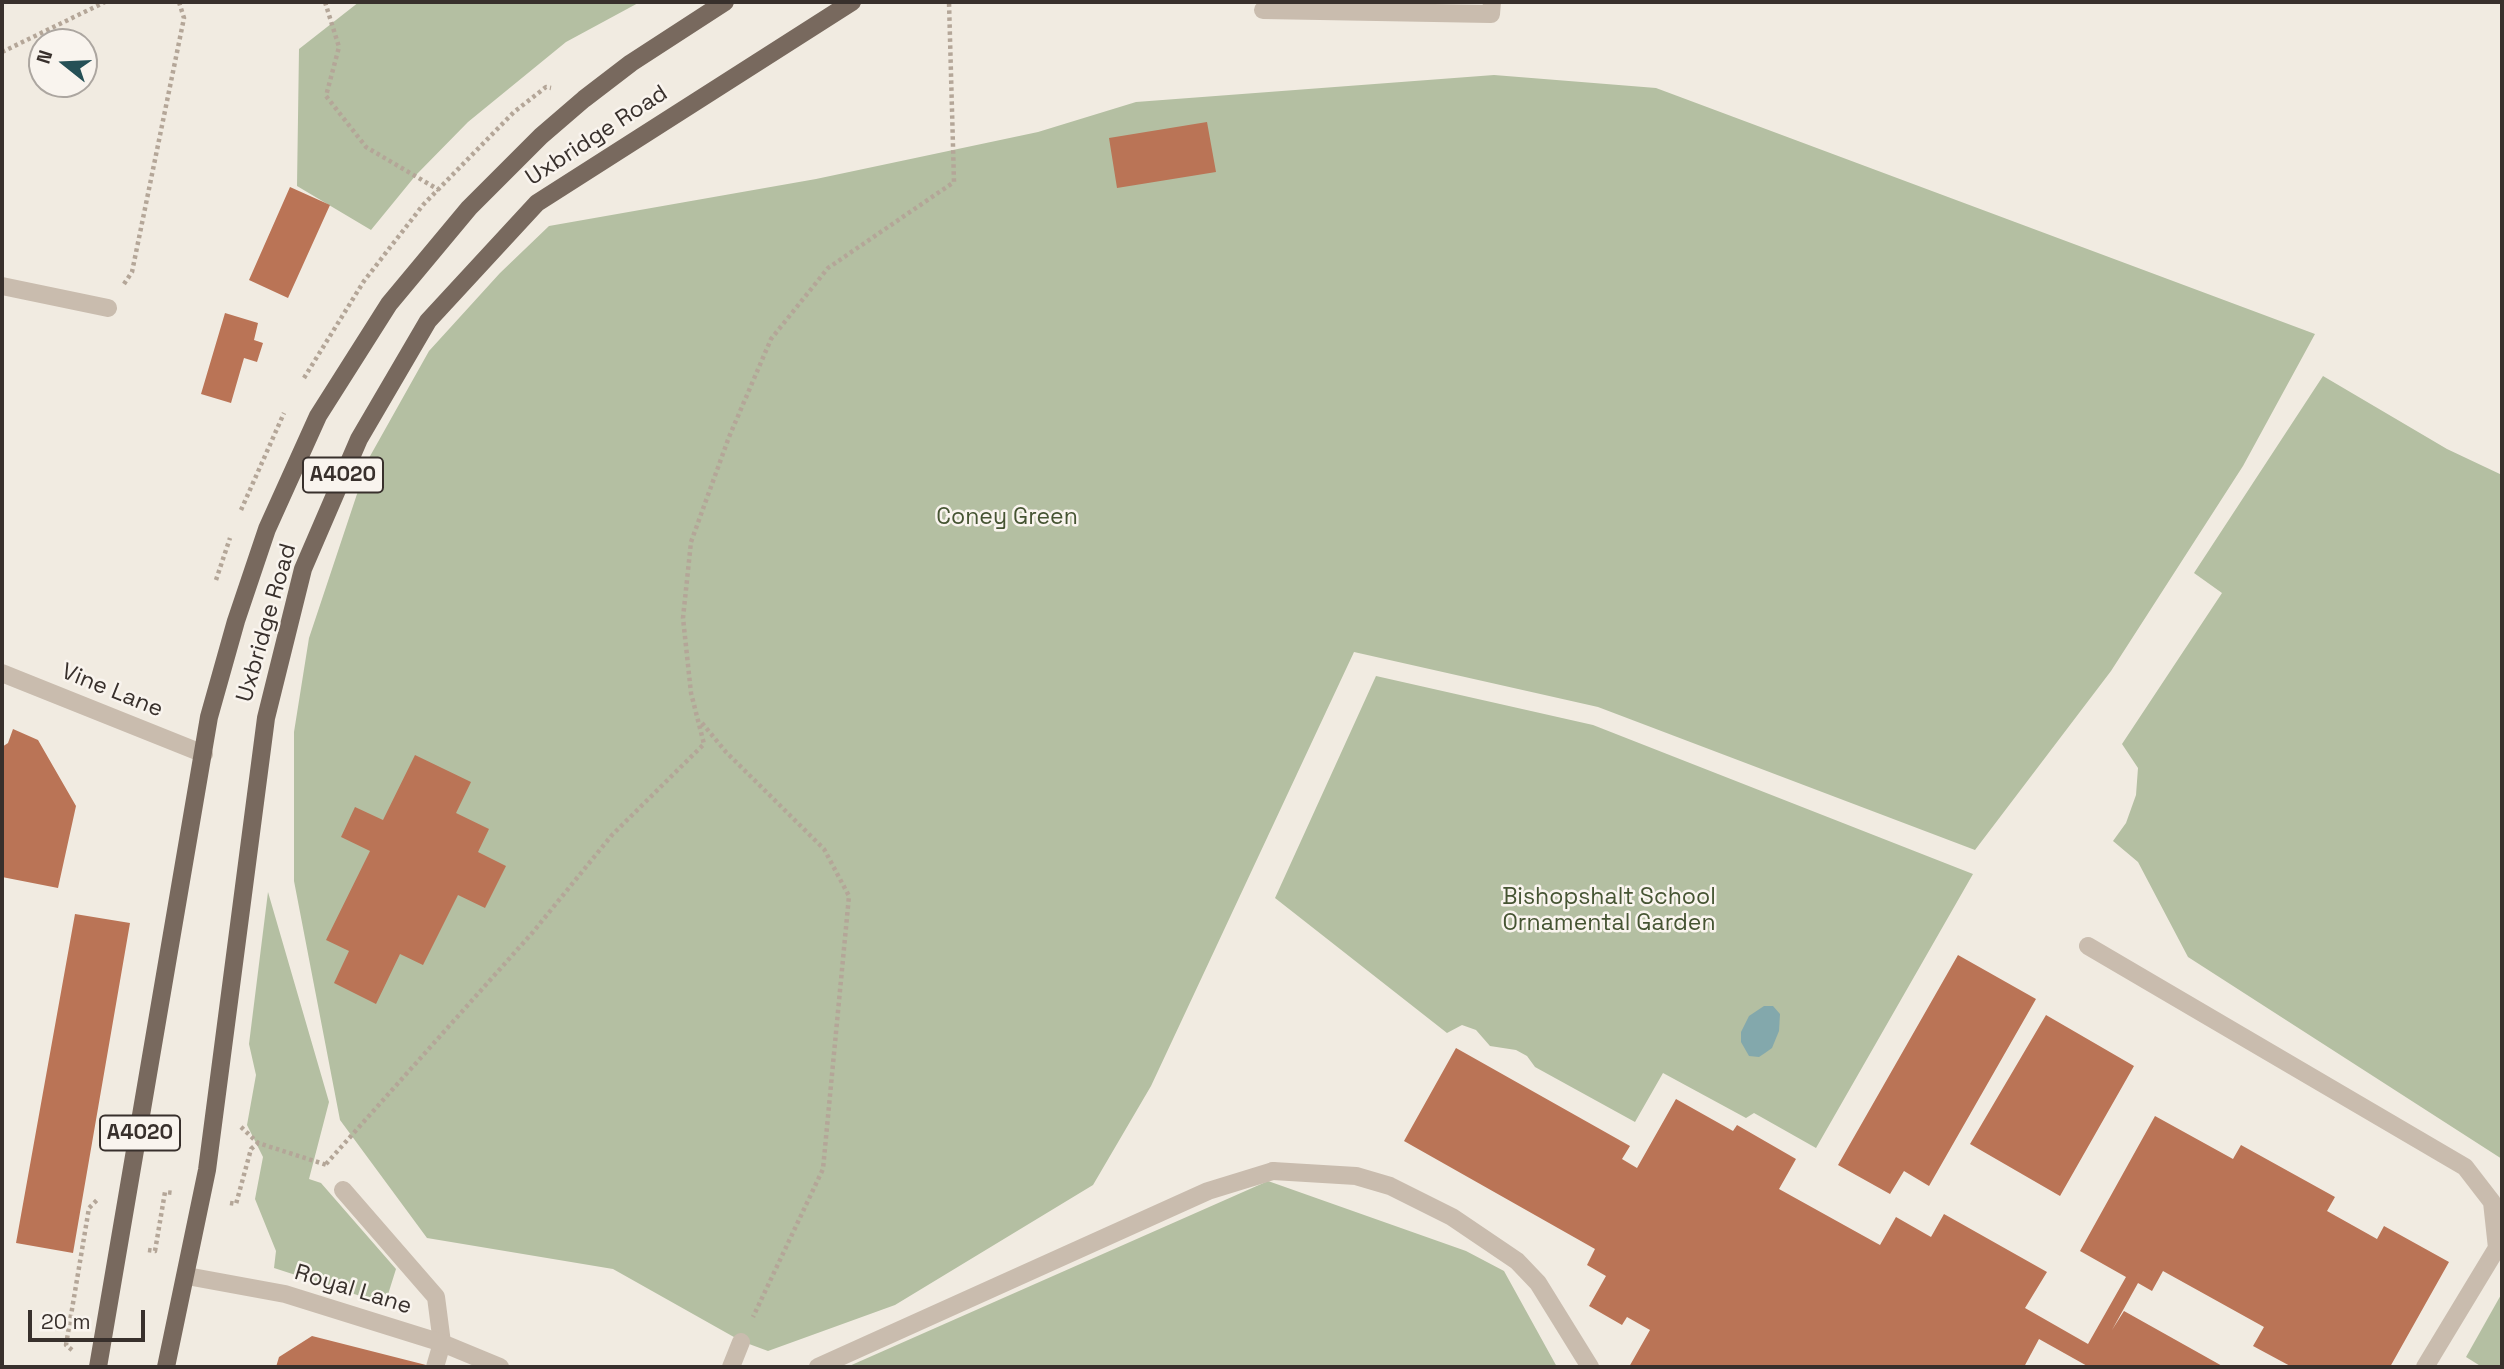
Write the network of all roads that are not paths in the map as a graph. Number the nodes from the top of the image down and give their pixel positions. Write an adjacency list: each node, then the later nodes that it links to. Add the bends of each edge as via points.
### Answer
1 (725, 2): 8 (main road, Uxbridge Road / A4020, via 642,56 541,135 469,208 389,304 318,416 267,529 209,717)
2 (852, 2): 11 (main road, Uxbridge Road / A4020, via 537,203 428,321 359,439 303,569 266,718 215,1119)
3 (1492, 2): 4 (street, via 1491,14)
4 (1264, 10)
5 (2, 286): 6 (street)
6 (108, 308)
7 (2, 673): 8 (street, Vine Lane)
8 (204, 754): 14 (main road, Uxbridge Road / A4020)
9 (2088, 946): 21 (street, via 2465,1167 2492,1202 2497,1248)
10 (343, 1190): 13 (street, via 436,1297)
11 (187, 1276): 13 (street, Royal Lane, via 285,1294); 15 (main road, Uxbridge Road / A4020)
12 (741, 1342): 18 (street)
13 (442, 1343): 16 (street); 17 (street, Royal Lane)
14 (98, 1367)
15 (166, 1367)
16 (435, 1367)
17 (500, 1367)
18 (731, 1367)
19 (818, 1367): 20 (street, via 1208,1191 1273,1171 1356,1176 1390,1186 1452,1217 1517,1261 1538,1283)
20 (1590, 1367)
21 (2425, 1367)

